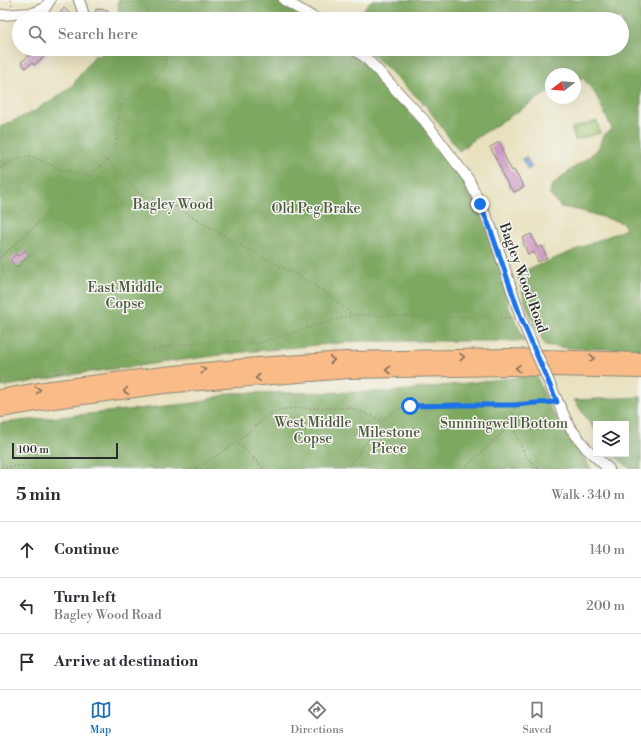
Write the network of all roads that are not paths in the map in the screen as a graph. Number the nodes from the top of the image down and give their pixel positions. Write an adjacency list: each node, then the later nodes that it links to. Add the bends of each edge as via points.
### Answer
1 (50, 0): 4 (street, via 45,8)
2 (79, 0): 5 (street)
3 (284, 0): 6 (street)
4 (35, 12)
5 (83, 12)
6 (304, 12)
7 (12, 14): 8 (street)
8 (0, 15)
9 (363, 56): 14 (street, Bagley Wood Road, bridge, via 424,120 469,180 556,400 569,426 586,448)
10 (641, 360): 12 (highway, one-way to 10, via 164,374 345,359 509,356)
11 (641, 371): 13 (highway, one-way to 13, via 508,368 348,371 164,386)
12 (0, 397)
13 (0, 410)
14 (609, 469)

